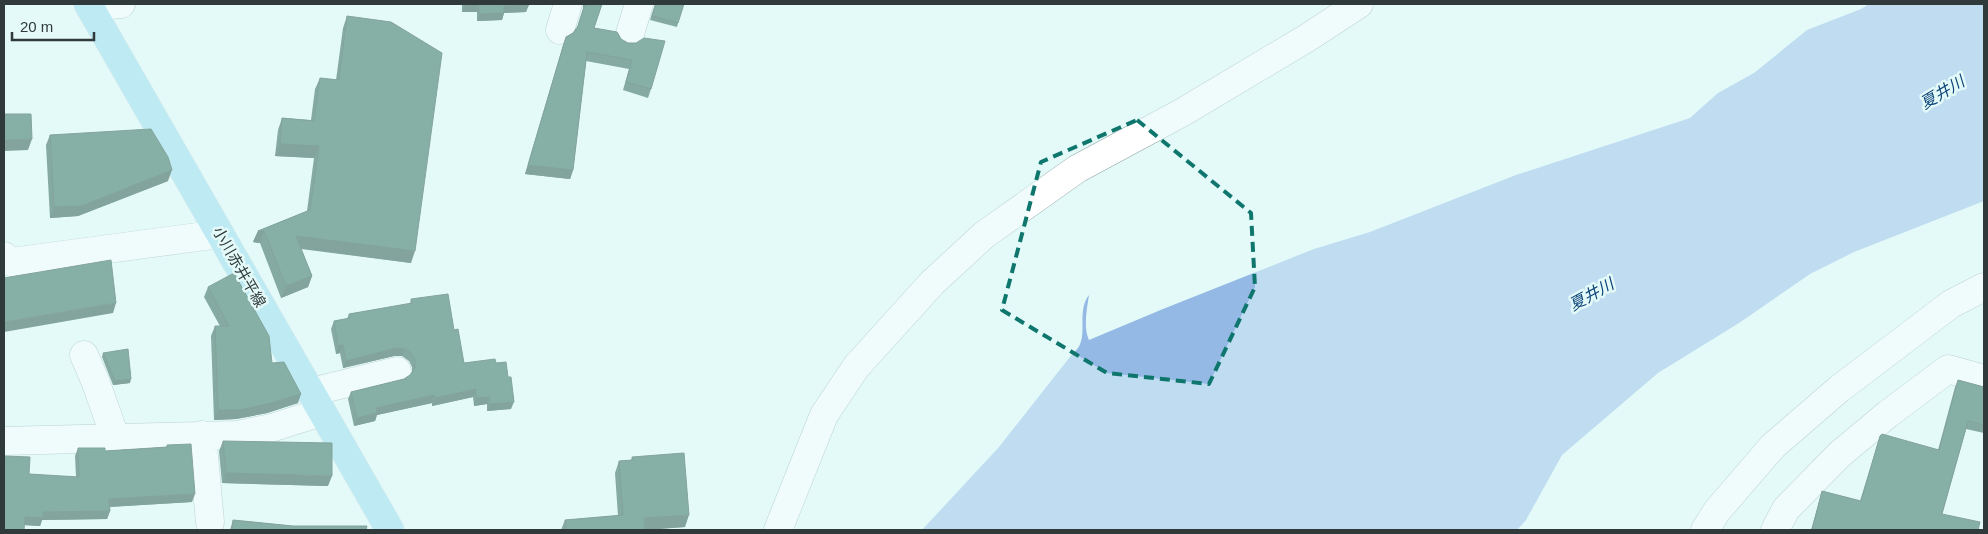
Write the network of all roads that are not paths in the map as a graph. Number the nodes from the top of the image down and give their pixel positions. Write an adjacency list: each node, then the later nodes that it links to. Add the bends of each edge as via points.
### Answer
1 (120, 4): 5 (street)
2 (568, 4): 6 (street)
3 (639, 4): 7 (street)
4 (1359, 4): 20 (street, via 1182,112 1077,169 984,234 932,283 856,367 824,415)
5 (89, 6): 8 (main road, 小川赤井平線)
6 (560, 30)
7 (629, 37)
8 (220, 234): 9 (street, via 11,262); 14 (main road, 小川赤井平線)
9 (4, 256)
10 (1984, 287): 21 (street, via 1951,304 1839,389 1773,446 1717,510)
11 (84, 356): 16 (street)
12 (397, 371): 14 (street)
13 (1984, 379): 22 (street, via 1948,369 1840,454 1786,508)
14 (317, 402): 15 (street, via 256,432); 19 (main road, 小川赤井平線)
15 (202, 436): 16 (street); 18 (street)
16 (115, 437): 17 (street)
17 (4, 441)
18 (210, 522)
19 (390, 530)
20 (778, 530)
21 (1705, 530)
22 (1775, 530)

